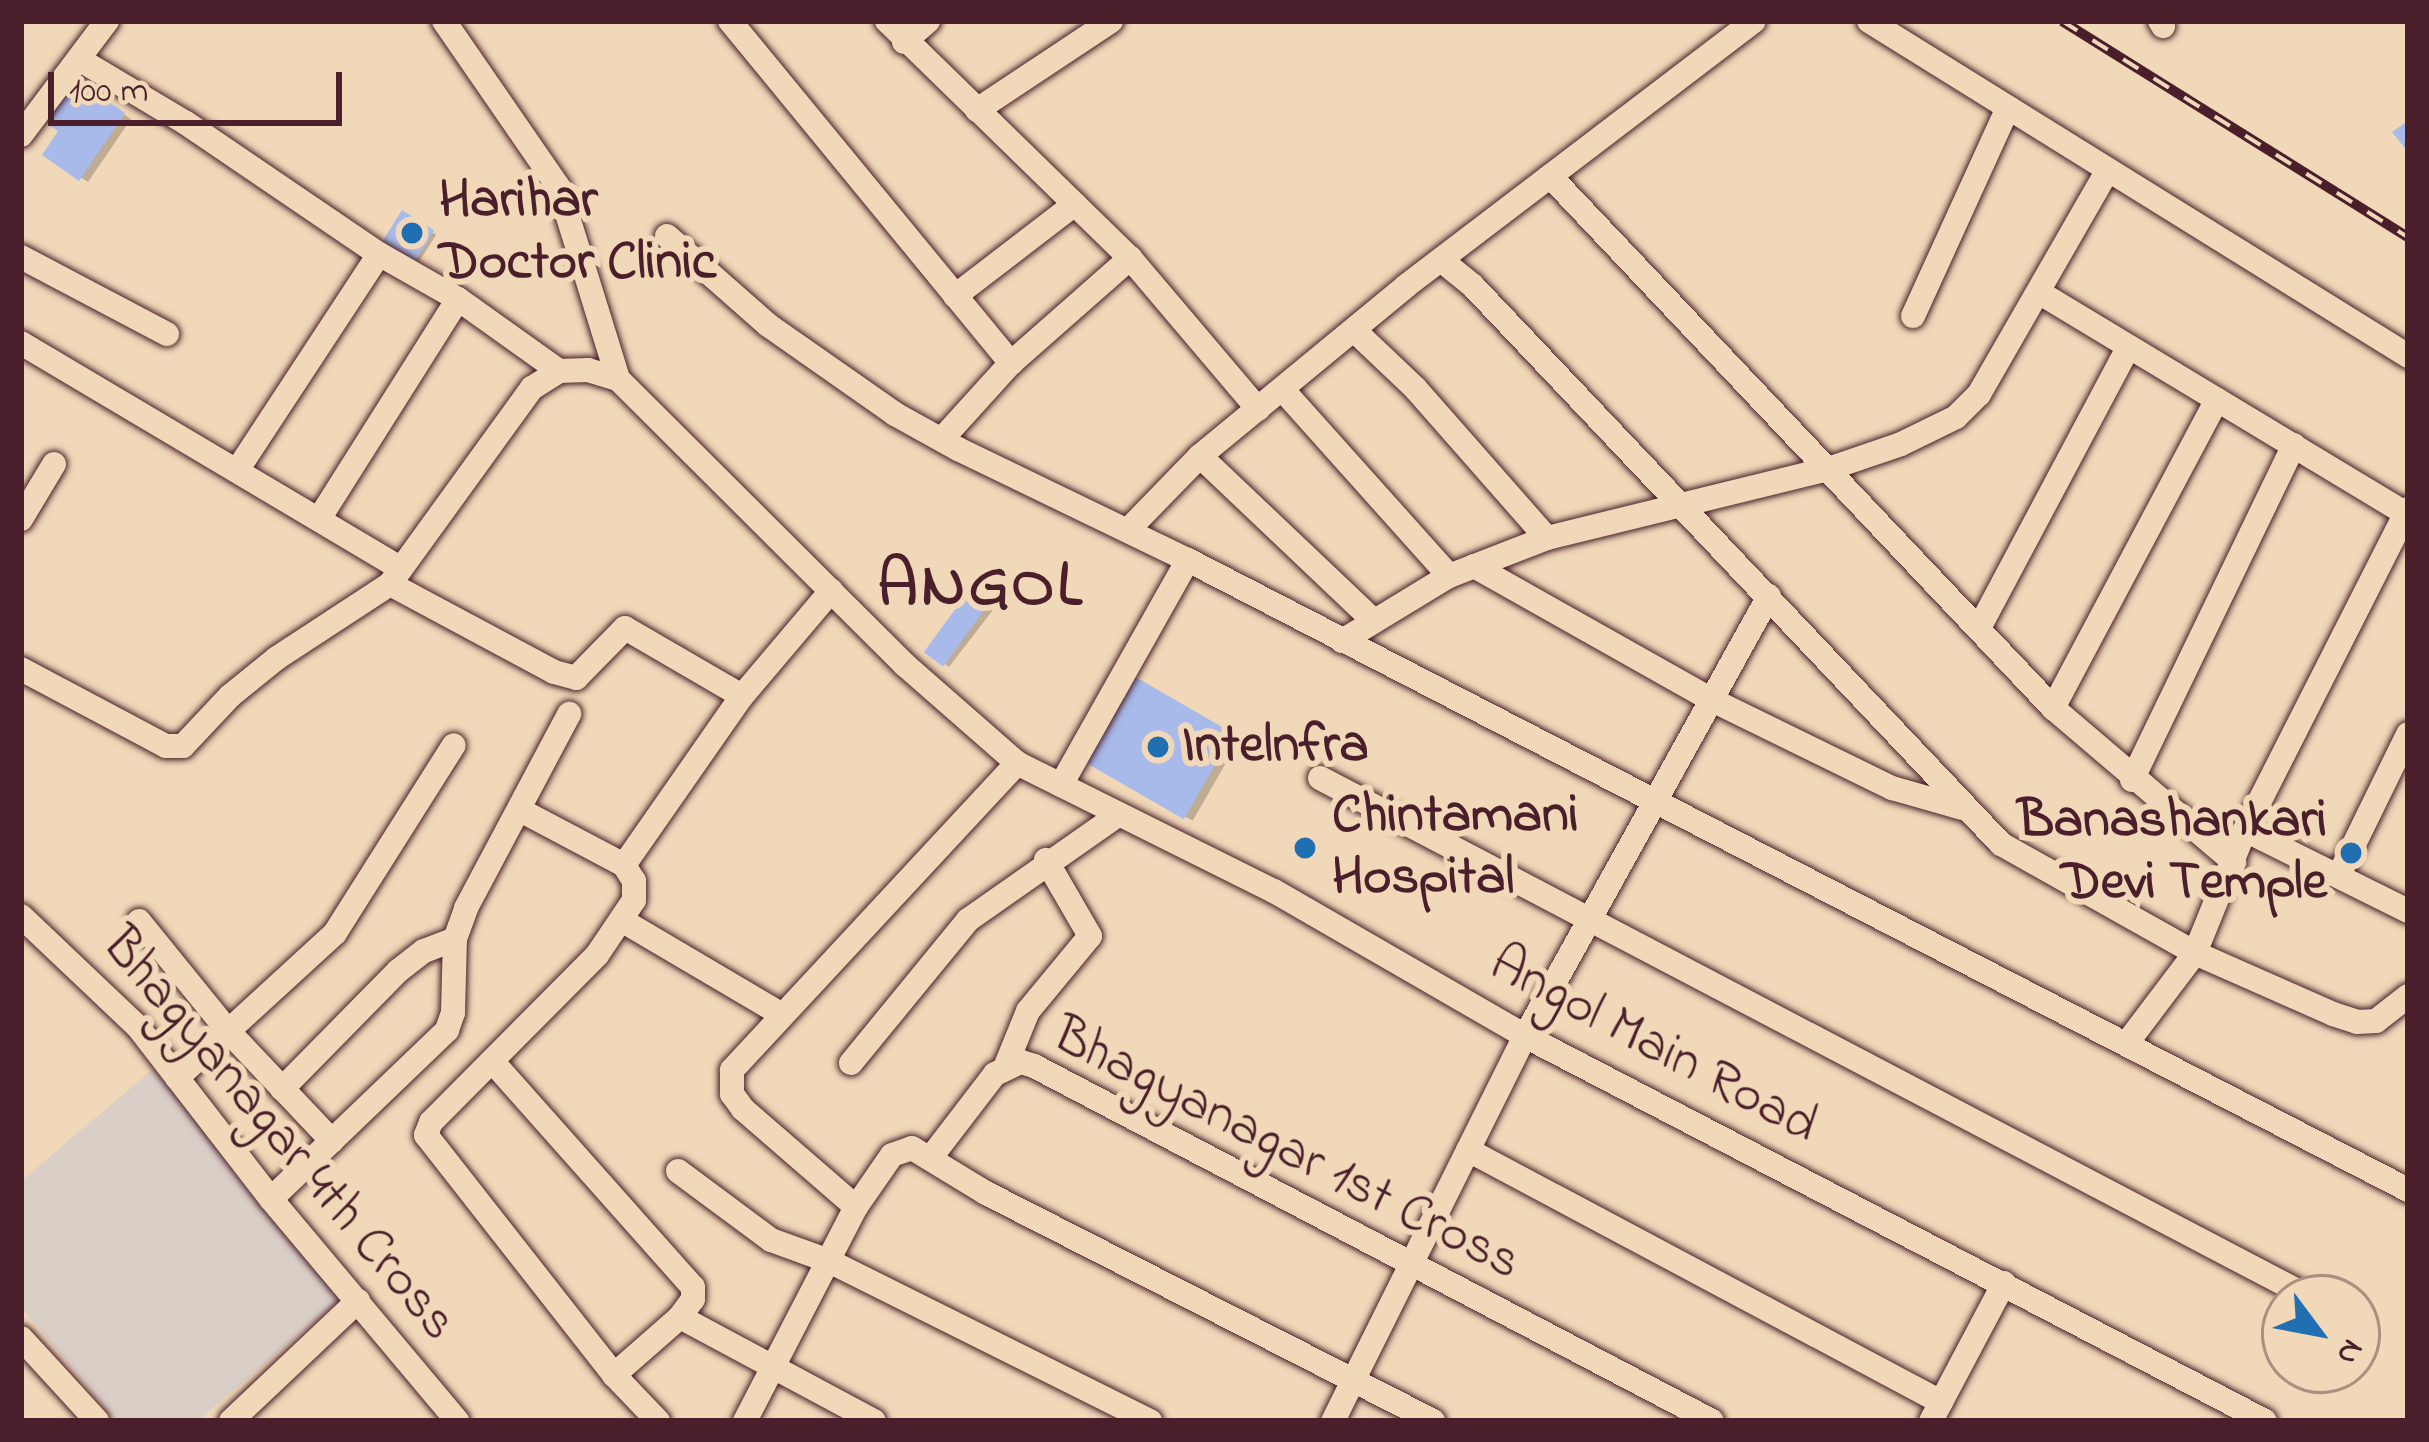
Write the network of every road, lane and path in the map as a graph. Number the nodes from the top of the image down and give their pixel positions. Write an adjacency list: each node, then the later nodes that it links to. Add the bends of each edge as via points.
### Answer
1 (107, 21): 10 (street)
2 (444, 21): 33 (street, Angol Main Road, via 559,188)
3 (730, 21): 23 (street)
4 (887, 21): 9 (street)
5 (928, 21): 9 (street)
6 (1111, 21): 12 (street)
7 (1754, 21): 15 (street)
8 (1869, 21): 11 (street)
9 (904, 42): 12 (street)
10 (82, 61): 13 (street); 18 (street)
11 (2008, 108): 14 (street); 25 (street)
12 (977, 110): 16 (street)
13 (21, 135)
14 (2108, 170): 22 (street); 30 (street)
15 (1550, 176): 21 (street); 41 (street)
16 (1075, 204): 20 (street); 23 (street)
17 (667, 236): 37 (street, via 768,325)
18 (379, 254): 24 (street); 42 (street)
19 (21, 257): 27 (street)
20 (1130, 258): 31 (street); 36 (street)
21 (1441, 260): 26 (street); 43 (street)
22 (2040, 292): 29 (street); 41 (street, via 1979,394 1956,417)
23 (955, 296): 31 (street)
24 (458, 299): 32 (street); 45 (street)
25 (1913, 316)
26 (1356, 332): 34 (street); 48 (street)
27 (167, 334)
28 (21, 343): 42 (street)
29 (2128, 348): 35 (street); 56 (street)
30 (2408, 356)
31 (1011, 363): 37 (street)
32 (559, 371): 33 (street); 51 (street, via 532,388)
33 (618, 379): 53 (street, Angol Main Road)
34 (1282, 389): 36 (street); 52 (street)
35 (2217, 400): 38 (street); 61 (street)
36 (1258, 409): 39 (street)
37 (942, 440): 47 (street)
38 (2294, 445): 44 (street); 67 (street)
39 (1200, 456): 47 (street); 55 (street)
40 (54, 464): 46 (street)
41 (1831, 468): 43 (street); 56 (street)
42 (238, 469): 45 (street)
43 (1680, 505): 48 (street); 54 (street)
44 (2407, 513): 73 (street)
45 (319, 519): 51 (street)
46 (21, 520)
47 (1128, 530): 49 (street)
48 (1547, 538): 50 (street)
49 (1188, 560): 57 (street); 68 (street)
50 (1474, 566): 52 (street); 60 (street)
51 (395, 576): 58 (street, via 277,658 174,749); 59 (street, via 554,672 576,678 625,628)
52 (1449, 576): 55 (street)
53 (831, 591): 59 (street); 65 (street, Angol Main Road)
54 (1769, 596): 60 (street); 70 (street)
55 (1374, 621): 57 (street)
56 (1979, 628): 61 (street)
57 (1342, 640): 69 (street)
58 (21, 669)
59 (742, 696): 76 (street)
60 (1710, 699): 69 (street); 70 (street, via 1906,794)
61 (2053, 708): 67 (street)
62 (569, 715): 71 (street)
63 (2408, 734): 77 (street)
64 (454, 746): 87 (street, via 335,933)
65 (1017, 763): 68 (street, Angol Main Road); 86 (street)
66 (1320, 778): 80 (street)
67 (2132, 779): 75 (street)
68 (1060, 785): 72 (street, Angol Main Road)
69 (1654, 799): 80 (street); 89 (street)
70 (1962, 808): 84 (street, via 2034,867)
71 (520, 810): 76 (street); 83 (street)
72 (1118, 814): 74 (street); 88 (street, Angol Main Road, via 1274,891)
73 (2245, 830): 75 (street); 77 (street)
74 (1046, 860): 91 (street, via 968,920); 92 (street, via 1090,936 1028,1011)
75 (2234, 862): 84 (street)
76 (625, 865): 82 (street, via 634,900)
77 (2339, 874): 78 (street)
78 (2408, 911)
79 (21, 916): 93 (street, Bhagyanagar 4th Cross, via 137,1027)
80 (1588, 920): 88 (street); 104 (street)
81 (139, 921): 87 (street)
82 (622, 921): 86 (street); 90 (street, via 557,1000)
83 (455, 939): 94 (street, via 398,971); 95 (street, via 447,1030)
84 (2195, 953): 85 (street, via 2357,1022 2390,1014); 89 (street)
85 (2408, 996)
86 (782, 1013): 101 (street, via 732,1070 732,1094)
87 (229, 1032): 93 (street); 94 (street)
88 (1525, 1036): 96 (street); 105 (street, Angol Main Road)
89 (2127, 1043): 99 (street)
90 (492, 1060): 107 (street, via 687,1274 693,1299); 110 (street, via 431,1122 428,1142)
91 (850, 1063)
92 (1006, 1065): 97 (street, Bhagyanagar 1st Cross); 103 (street, Bhagyanagar 1st Cross, via 1034,1066)
93 (177, 1078): 100 (street, Bhagyanagar 4th Cross)
94 (282, 1089): 95 (street)
95 (332, 1141): 100 (street)
96 (1468, 1150): 103 (street); 112 (street)
97 (932, 1156): 101 (street, via 900,1148); 111 (street, via 986,1192)
98 (678, 1171): 102 (street, via 757,1232)
99 (2408, 1190)
100 (272, 1199): 106 (street, Bhagyanagar 4th Cross)
101 (856, 1207): 102 (street)
102 (829, 1261): 109 (street); 119 (street)
103 (1411, 1265): 111 (street); 122 (street, Bhagyanagar 1st Cross)
104 (2265, 1274)
105 (2004, 1283): 112 (street); 123 (street, Angol Main Road)
106 (358, 1301): 114 (street); 115 (street, Bhagyanagar 4th Cross)
107 (680, 1317): 109 (street); 110 (street)
108 (21, 1338): 113 (street)
109 (775, 1370): 117 (street); 118 (street)
110 (614, 1375): 116 (street)
111 (1353, 1380): 120 (street); 121 (street)
112 (1936, 1412)
113 (97, 1421)
114 (231, 1421)
115 (457, 1421)
116 (658, 1421)
117 (745, 1421)
118 (874, 1421)
119 (1150, 1421)
120 (1333, 1421)
121 (1433, 1421)
122 (1712, 1421)
123 (2265, 1421)

